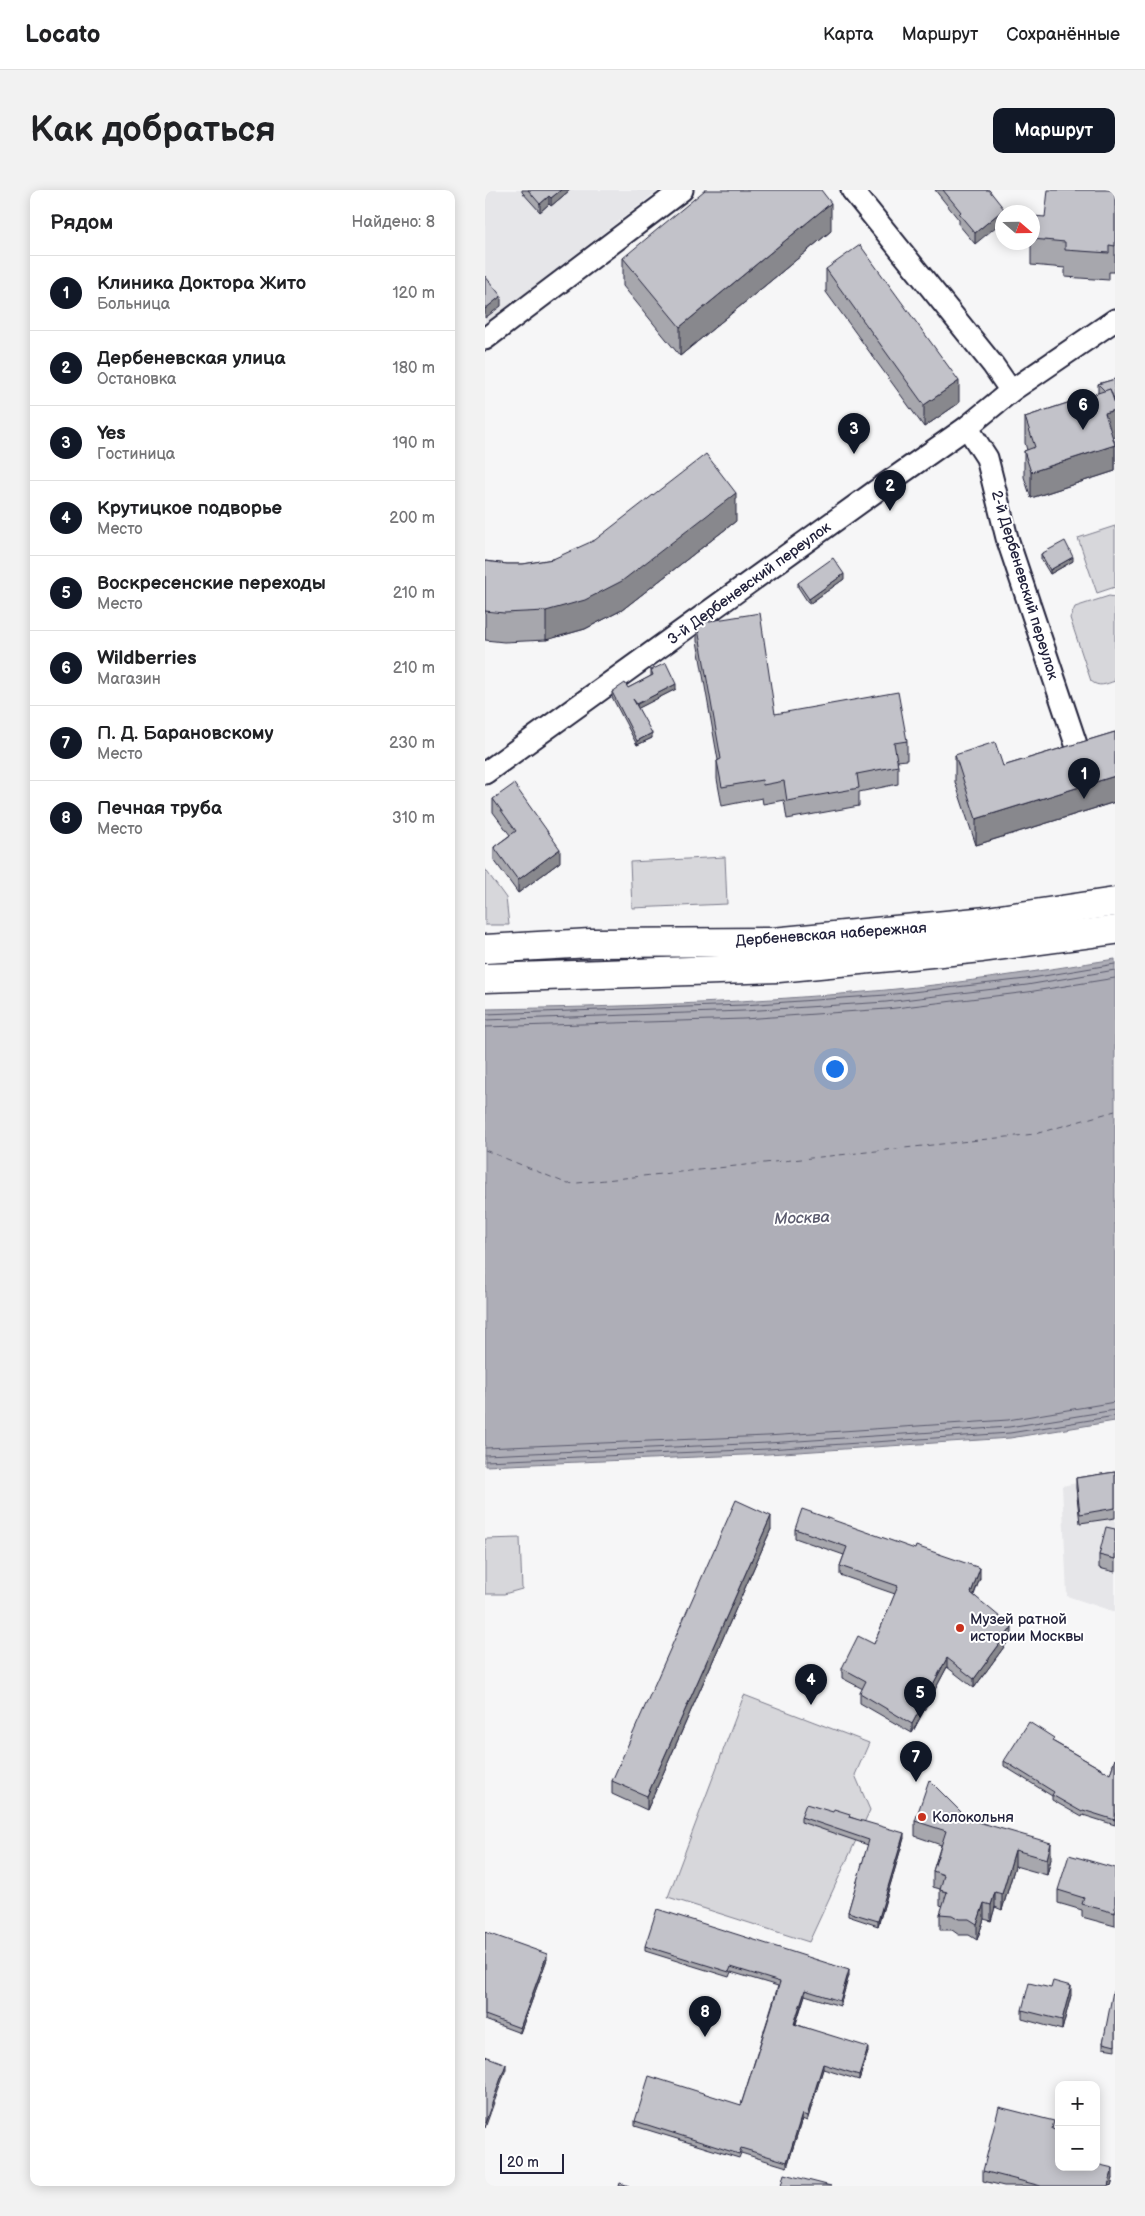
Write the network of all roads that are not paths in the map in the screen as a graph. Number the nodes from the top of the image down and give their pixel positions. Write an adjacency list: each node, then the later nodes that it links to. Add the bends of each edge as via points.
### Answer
1 (682, 190): 4 (street)
2 (852, 190): 5 (street)
3 (1115, 320): 5 (street, 3-й Дербеневский переулок)
4 (485, 339)
5 (1011, 391): 6 (street, 3-й Дербеневский переулок)
6 (967, 427): 7 (street, 2-й Дербеневский переулок, via 987,458 1007,538); 8 (street, 3-й Дербеневский переулок)
7 (1077, 747)
8 (485, 773)
9 (1115, 902): 11 (main road, Дербеневская набережная, via 987,921 773,942 591,943)
10 (1115, 930): 12 (main road, Дербеневская набережная, via 983,948 778,968)
11 (485, 949)
12 (485, 978)

